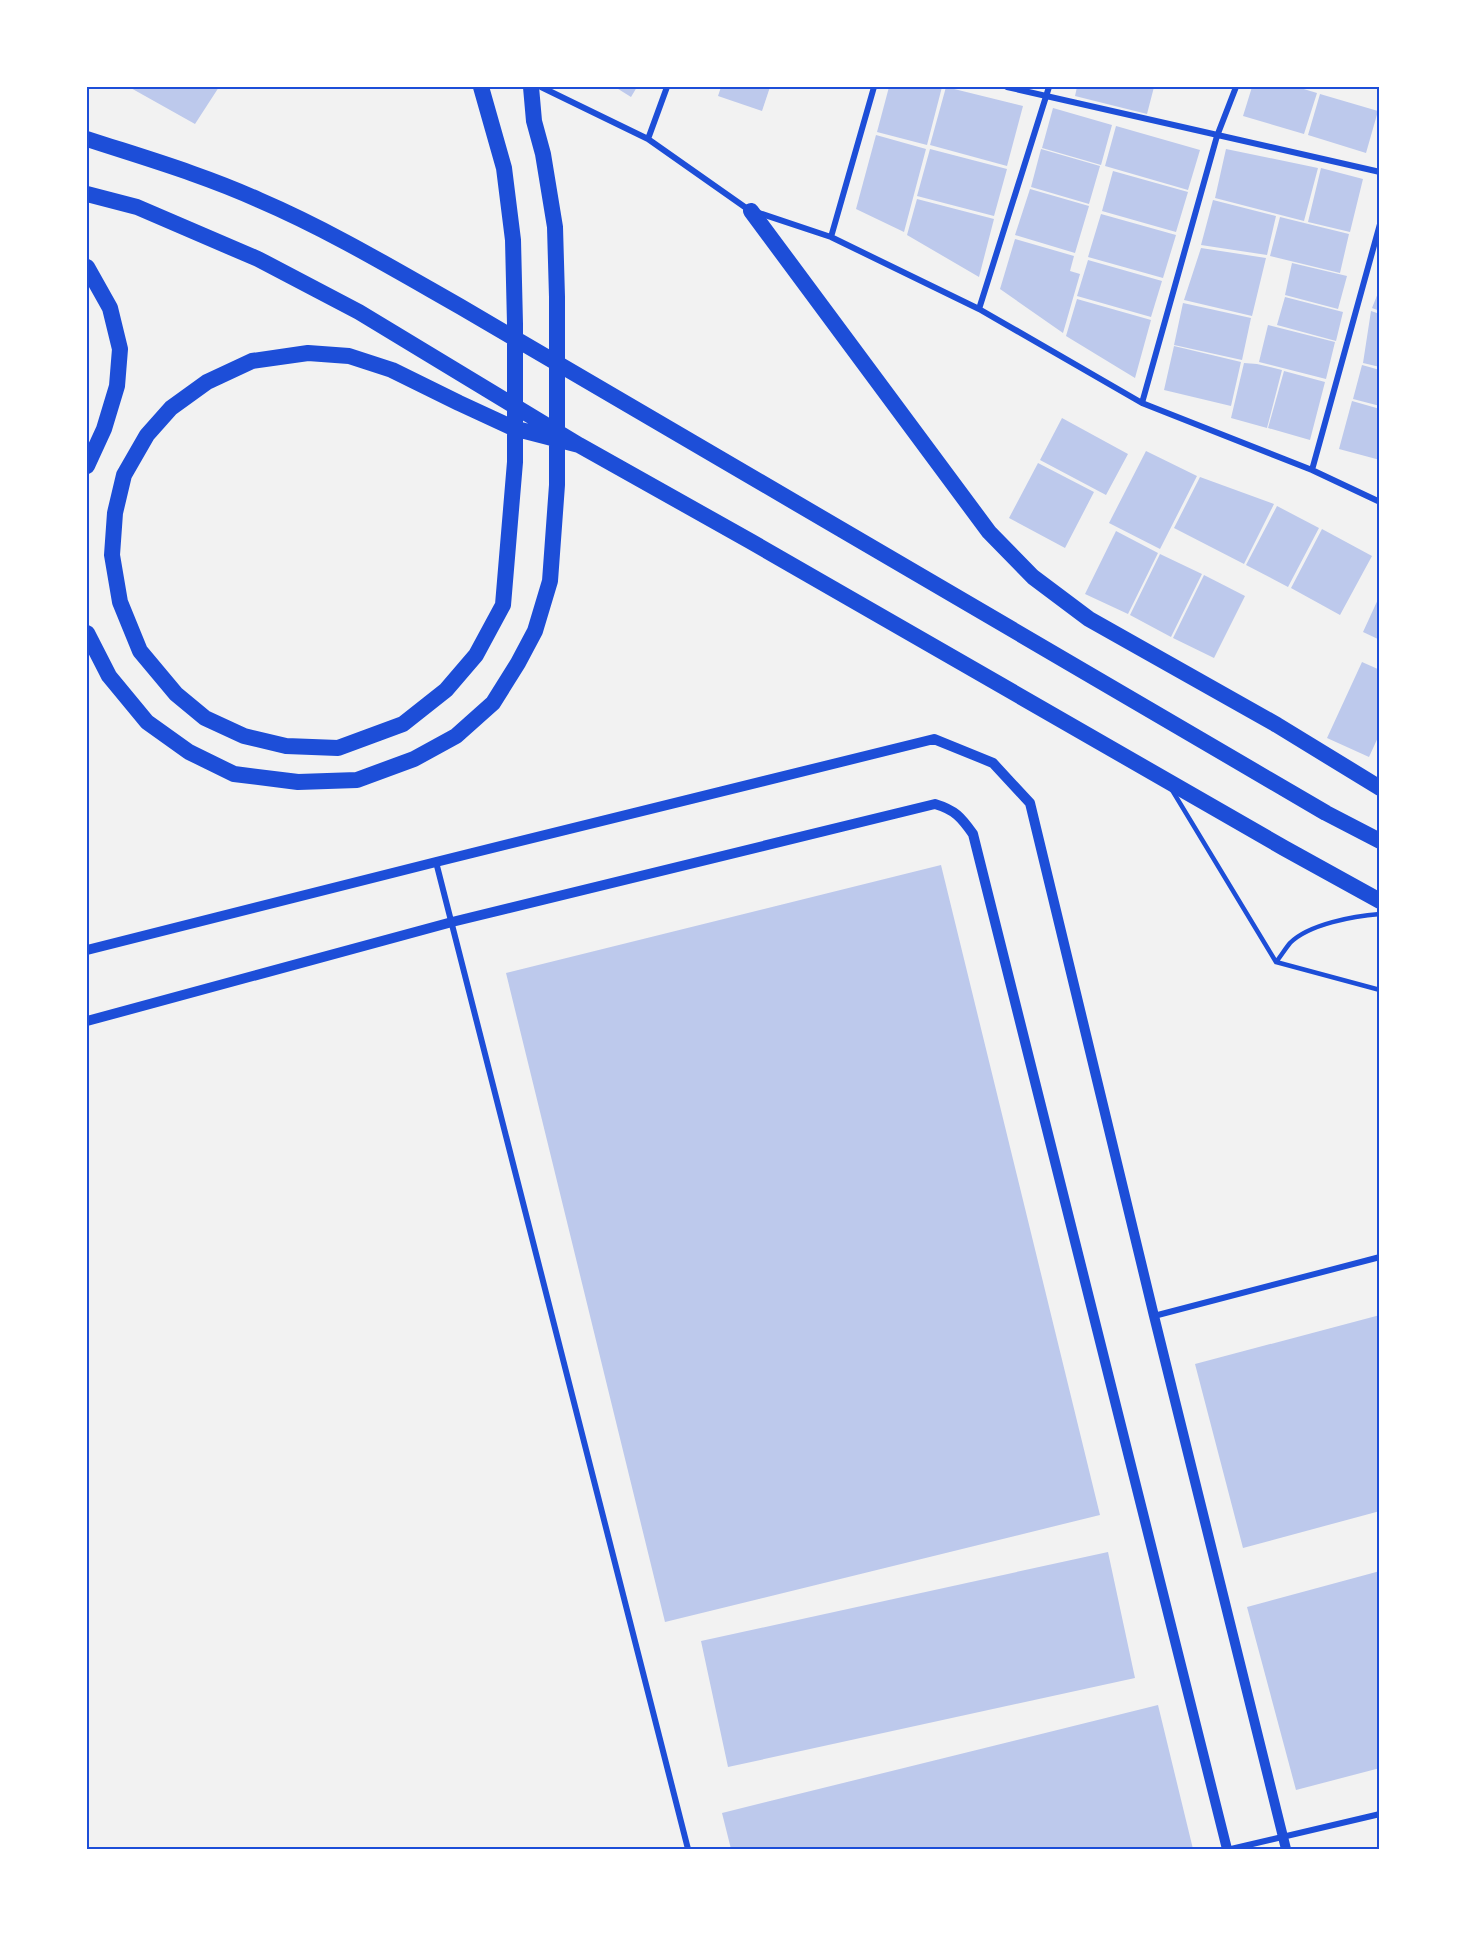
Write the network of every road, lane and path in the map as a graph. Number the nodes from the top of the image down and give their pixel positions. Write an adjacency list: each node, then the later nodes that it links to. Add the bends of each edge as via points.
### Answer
1 (481, 87): 21 (highway, via 504,168 513,240 515,462 503,605 476,655 446,690 403,724 338,748 286,746 244,736 205,718 176,693 140,651 120,602 112,555 115,513 124,475 147,435 171,408 207,382 252,361 308,353 349,356 392,370 513,428)
2 (531, 87): 25 (highway, via 555,227 557,485 550,580 535,631 493,704 456,736 414,759 357,780 298,782 234,774 189,752 147,722 109,676)
3 (540, 87): 12 (street)
4 (667, 87): 12 (street)
5 (874, 87): 17 (street)
6 (1007, 87): 9 (street)
7 (1049, 87): 9 (street)
8 (1236, 87): 10 (street)
9 (1046, 97): 10 (street); 19 (street)
10 (1217, 136): 13 (street); 20 (street)
11 (87, 139): 28 (highway, via 257,199 352,245)
12 (648, 139): 15 (street)
13 (1380, 172)
14 (87, 194): 21 (highway, via 136,207 258,259 359,312)
15 (751, 211): 17 (street); 27 (highway, via 989,532 1033,577 1089,619)
16 (1380, 224): 23 (street)
17 (831, 237): 19 (street)
18 (87, 267): 22 (highway, via 110,308 120,349 117,386 105,429)
19 (979, 309): 20 (street)
20 (1142, 403): 23 (street)
21 (579, 445): 26 (highway)
22 (87, 466)
23 (1312, 470): 24 (street)
24 (1380, 502)
25 (87, 633)
26 (1166, 780): 30 (highway); 34 (lane)
27 (1380, 788)
28 (1380, 841)
29 (436, 862): 32 (street); 33 (street); 38 (street, via 934,739 993,764 1030,803)
30 (1380, 901)
31 (1380, 914): 34 (lane, via 1313,929 1291,942)
32 (452, 922): 36 (street); 41 (street); 42 (street, via 935,804 951,809 963,819 973,834)
33 (87, 950)
34 (1276, 962): 35 (lane)
35 (1380, 990)
36 (87, 1021)
37 (1380, 1257): 38 (street)
38 (1154, 1316): 40 (street)
39 (1380, 1814): 40 (street)
40 (1283, 1837): 42 (street); 43 (street)
41 (688, 1849)
42 (1229, 1849)
43 (1286, 1849)

